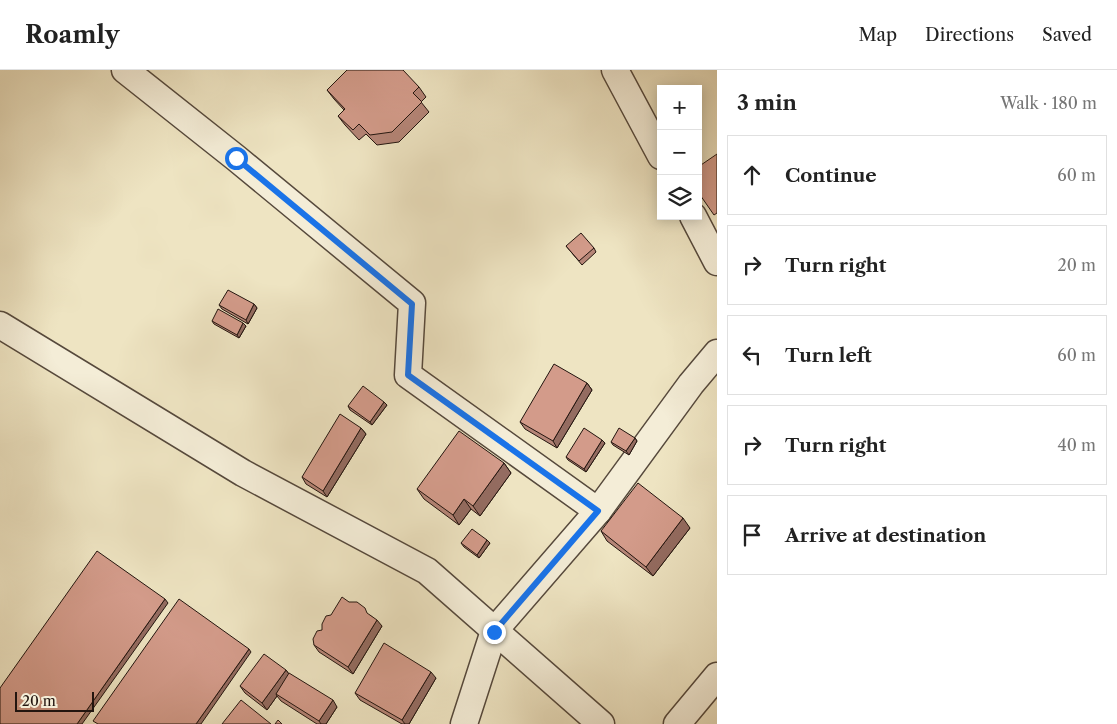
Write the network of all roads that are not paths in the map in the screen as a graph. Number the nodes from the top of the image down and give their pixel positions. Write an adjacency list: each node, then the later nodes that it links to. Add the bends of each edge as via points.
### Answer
1 (125, 70): 8 (street, via 412,304 408,375)
2 (615, 70): 3 (street)
3 (657, 149)
4 (695, 220): 5 (street)
5 (717, 262)
6 (0, 325): 9 (street, via 243,472 427,571)
7 (717, 353): 8 (street)
8 (598, 511): 9 (street)
9 (494, 632): 11 (street); 12 (street)
10 (717, 676): 13 (street)
11 (464, 724)
12 (601, 724)
13 (677, 724)

